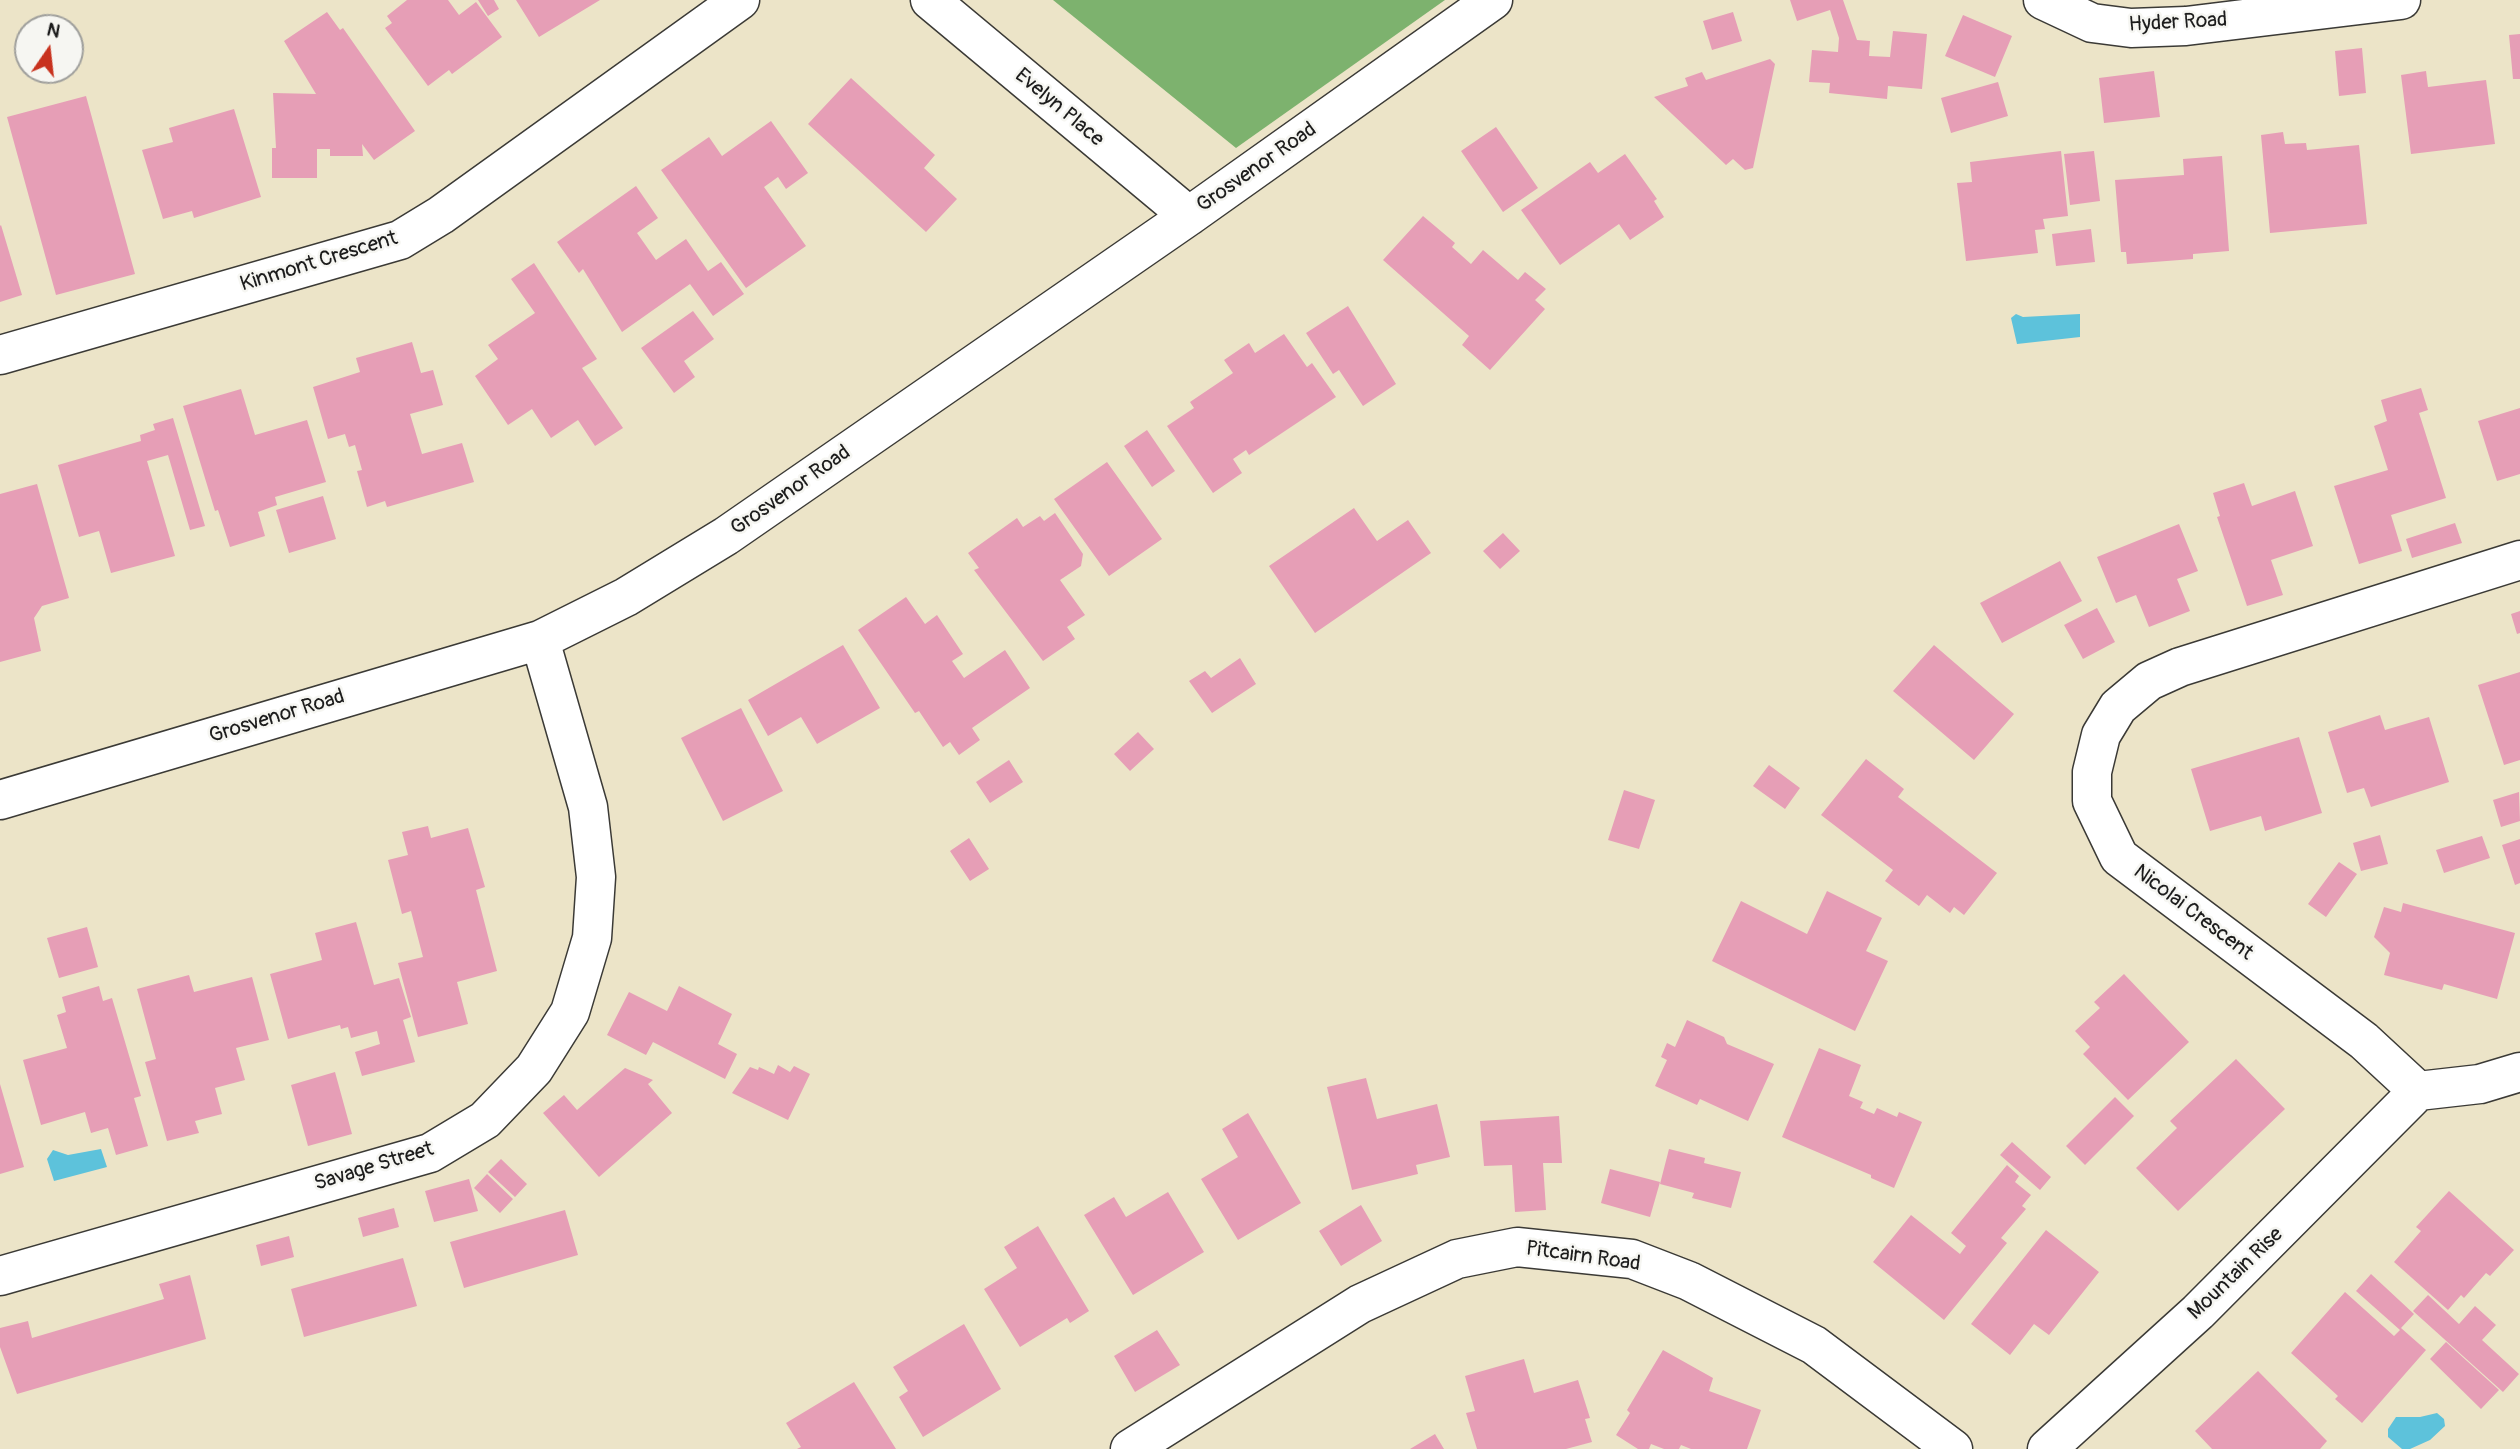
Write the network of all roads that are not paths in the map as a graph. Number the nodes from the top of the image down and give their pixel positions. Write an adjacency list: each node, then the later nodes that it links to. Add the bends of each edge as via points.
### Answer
1 (740, 0): 7 (street, Kinmont Crescent, via 400,240)
2 (930, 0): 6 (street, Evelyn Place)
3 (1493, 0): 6 (street, Grosvenor Road)
4 (2043, 0): 5 (street, Hyder Road, via 2092,23 2131,28 2186,26)
5 (2401, 0)
6 (1189, 216): 9 (street, Grosvenor Road, via 726,536 626,597)
7 (0, 355)
8 (2520, 560): 12 (street, Nicolai Crescent, via 2180,667 2149,681 2118,707 2101,735 2092,772 2092,801 2119,856 2364,1041)
9 (540, 640): 10 (street, Grosvenor Road); 13 (street, Savage Street, via 588,807 596,877 592,937 570,1012 534,1069 485,1120 430,1153)
10 (0, 800)
11 (2520, 1072): 12 (street, via 2480,1084)
12 (2418, 1091): 16 (street, Mountain Rise, via 2198,1312)
13 (0, 1276)
14 (1130, 1449): 15 (street, Pitcairn Road, via 1360,1304 1457,1259 1517,1247 1632,1259 1689,1281 1814,1345)
15 (1953, 1449)
16 (2047, 1449)

